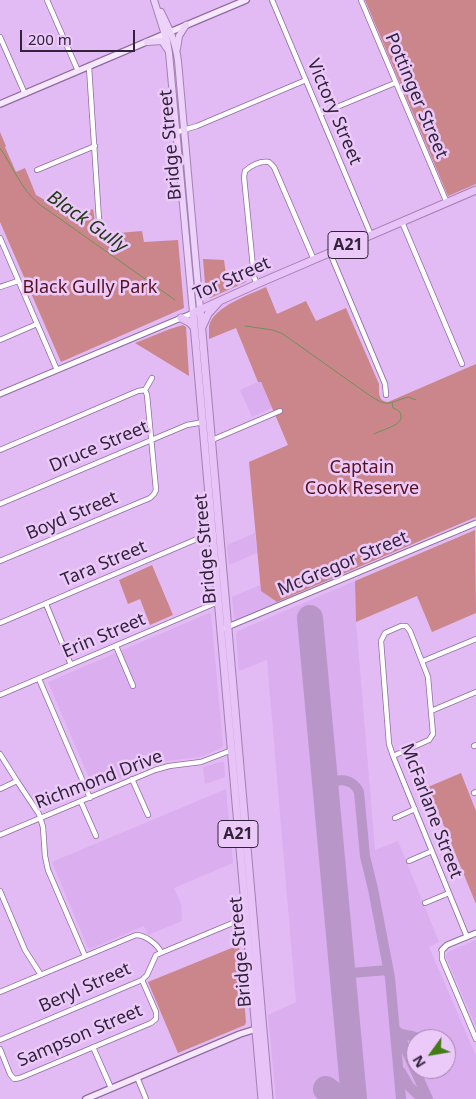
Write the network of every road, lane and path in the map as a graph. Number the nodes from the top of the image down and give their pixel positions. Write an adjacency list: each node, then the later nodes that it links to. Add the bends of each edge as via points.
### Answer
1 (47, 0): 13 (street)
2 (155, 0): 7 (main road, Bridge Street)
3 (246, 0): 6 (main road)
4 (272, 0): 14 (street, Victory Street)
5 (361, 0): 15 (street, Pottinger Street)
6 (186, 25): 7 (main road); 10 (main road)
7 (168, 33): 9 (main road); 10 (main road, Bridge Street); 11 (main road, Bridge Street)
8 (0, 38): 16 (street)
9 (147, 42): 11 (main road, via 162,41); 12 (main road)
10 (176, 49): 19 (main road, Bridge Street)
11 (170, 53): 20 (main road, Bridge Street)
12 (89, 67): 13 (main road); 21 (street)
13 (78, 71): 16 (main road)
14 (306, 80): 18 (street, Victory Street); 19 (street)
15 (396, 83): 18 (street); 24 (street, Pottinger Street)
16 (25, 94): 17 (main road)
17 (0, 104)
18 (320, 114): 27 (street, Victory Street)
19 (185, 130): 20 (street); 34 (main road, Bridge Street)
20 (177, 132): 38 (main road, Bridge Street)
21 (95, 146): 22 (street); 25 (street)
22 (38, 170)
23 (476, 190): 24 (highway, Tor Street / A21)
24 (447, 203): 26 (highway, Tor Street / A21)
25 (99, 220)
26 (402, 222): 27 (highway, Tor Street / A21); 43 (street)
27 (372, 235): 29 (highway, Tor Street / A21)
28 (0, 238): 31 (street)
29 (330, 253): 30 (highway, Tor Street / A21); 48 (street, via 385,384)
30 (314, 260): 32 (highway, Tor Street / A21); 32 (street, via 274,166 263,162 245,171 244,177)
31 (18, 281): 33 (street); 40 (street)
32 (257, 284): 35 (highway, Tor Street / A21)
33 (0, 287)
34 (199, 294): 36 (main road); 37 (main road, Bridge Street)
35 (220, 300): 36 (highway, Tor Street / A21); 41 (highway)
36 (212, 304): 37 (highway, Tor Street / A21)
37 (200, 309): 38 (highway, Tor Street / A21); 41 (highway, Bridge Street)
38 (193, 312): 39 (street, Tor Street); 41 (highway, Bridge Street / A21)
39 (181, 318): 41 (highway); 44 (street, Tor Street)
40 (37, 324): 42 (street); 44 (street)
41 (198, 328): 50 (highway, Bridge Street / A21)
42 (0, 340)
43 (462, 364)
44 (57, 370): 47 (street, Tor Street)
45 (152, 378): 46 (street)
46 (145, 390): 51 (street); 53 (street)
47 (0, 394)
48 (386, 395)
49 (280, 411): 52 (street)
50 (206, 422): 51 (street, Druce Street, via 187,425); 52 (highway, Bridge Street / A21); 56 (highway, Bridge Street / A21)
51 (151, 440): 54 (street, Druce Street); 57 (street, Boyd Street, via 156,490 150,498)
52 (212, 440): 56 (highway, Bridge Street / A21)
53 (0, 450)
54 (0, 504)
55 (476, 523): 61 (street, McGregor Street)
56 (216, 534): 58 (highway, Bridge Street / A21); 59 (street, Tara Street, via 204,536); 61 (highway, Bridge Street / A21)
57 (0, 561)
58 (218, 602): 62 (highway, Bridge Street / A21); 64 (street, Erin Street)
59 (46, 604): 60 (street, Tara Street); 66 (street)
60 (0, 623)
61 (228, 627): 62 (street, McGregor Street); 72 (highway, Bridge Street / A21)
62 (220, 630): 72 (highway, Bridge Street / A21)
63 (476, 639): 65 (street)
64 (116, 646): 66 (street, Erin Street); 68 (street)
65 (423, 661): 71 (street); 74 (street, McFarlane Street, via 406,626 385,633 381,641 389,744)
66 (71, 664): 67 (street, Erin Street)
67 (39, 679): 70 (street, Erin Street); 78 (street)
68 (133, 686)
69 (476, 692): 71 (street)
70 (0, 695)
71 (431, 711): 74 (street, via 433,734 429,740)
72 (235, 749): 75 (street, Richmond Drive, via 201,762 163,767); 91 (highway, Bridge Street / A21)
73 (0, 754): 76 (street)
74 (393, 756): 80 (street, McFarlane Street)
75 (132, 779): 78 (street, Richmond Drive); 81 (street)
76 (17, 781): 77 (street); 82 (street)
77 (0, 788)
78 (90, 798): 79 (street, Richmond Drive)
79 (81, 802): 82 (street, Richmond Drive); 85 (street)
80 (415, 809): 83 (street); 86 (street, McFarlane Street)
81 (148, 815)
82 (41, 818): 84 (street, Richmond Drive); 96 (street, via 48,870)
83 (395, 818)
84 (0, 835)
85 (96, 836)
86 (432, 851): 87 (street); 89 (street, McFarlane Street)
87 (409, 861)
88 (0, 891): 97 (street, via 25,950)
89 (449, 893): 90 (street); 93 (street, McFarlane Street)
90 (425, 903)
91 (249, 916): 95 (street); 100 (highway, Bridge Street / A21)
92 (476, 933): 93 (street)
93 (467, 937): 94 (street)
94 (442, 950): 101 (street, via 442,958)
95 (161, 952): 96 (street, via 141,935 136,935); 98 (street, Beryl Street)
96 (85, 956): 97 (street)
97 (41, 975): 99 (street)
98 (142, 980): 102 (street, Beryl Street); 103 (street, Sampson Street, via 156,1019)
99 (0, 992)
100 (259, 1028): 105 (main road); 109 (highway, Bridge Street / A21); 110 (highway, Bridge Street / A21)
101 (476, 1039)
102 (0, 1040)
103 (93, 1047): 104 (street, Sampson Street, via 20,1078 10,1074); 106 (street)
104 (0, 1049)
105 (137, 1077): 106 (main road); 108 (street)
106 (111, 1088): 107 (main road)
107 (86, 1099)
108 (146, 1099)
109 (262, 1099)
110 (269, 1099)

